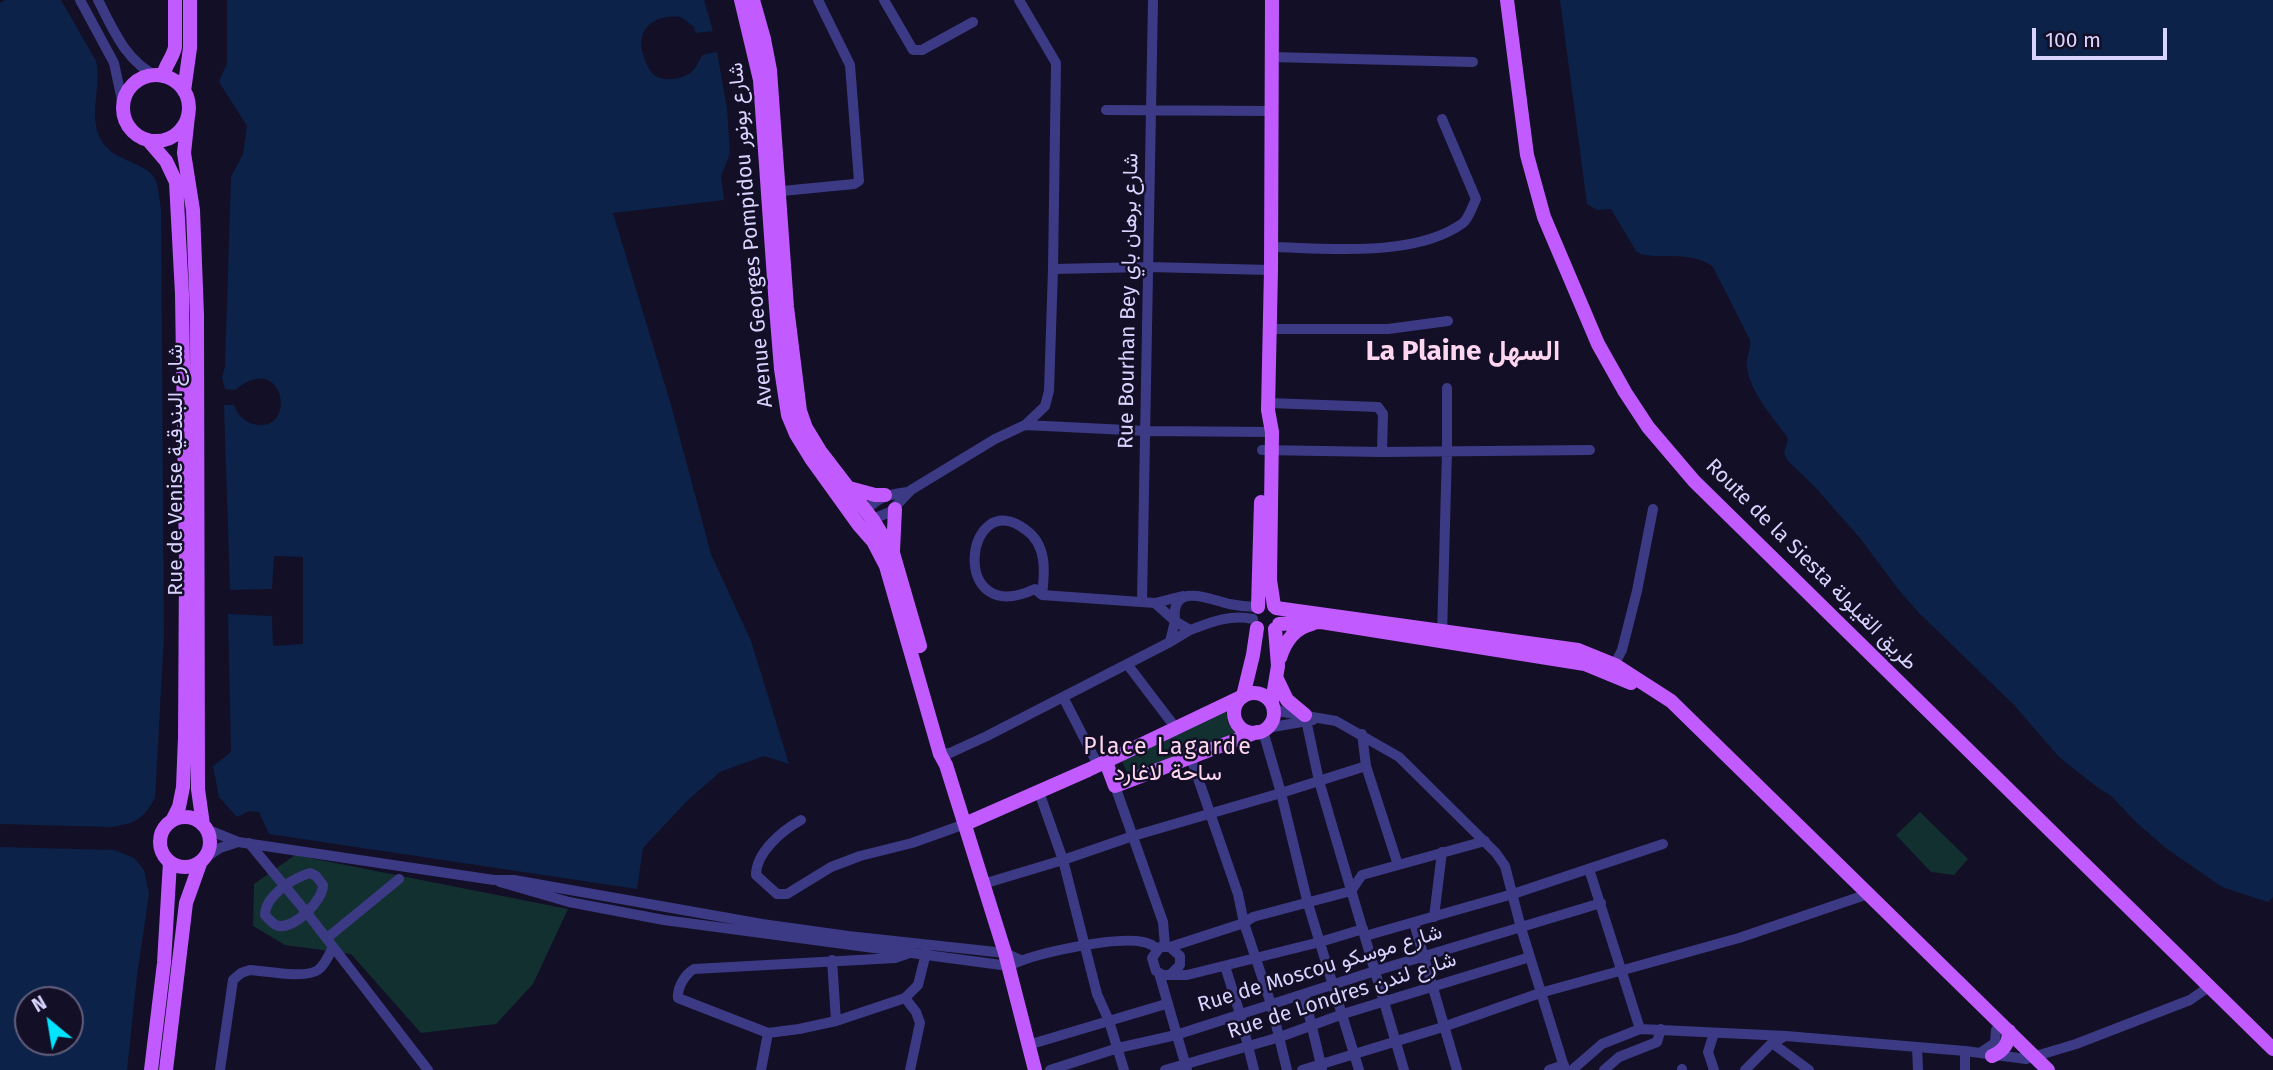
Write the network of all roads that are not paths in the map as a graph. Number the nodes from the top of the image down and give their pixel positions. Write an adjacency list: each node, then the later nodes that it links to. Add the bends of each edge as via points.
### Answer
1 (80, 0): 18 (street, via 114,63)
2 (98, 0): 16 (street, via 123,46 142,67)
3 (175, 0): 16 (main road, via 174,54)
4 (190, 0): 17 (main road)
5 (741, 0): 25 (main road, Avenue Georges Pompidou شارع بونور, via 760,80)
6 (753, 0): 25 (main road, Avenue Georges Pompidou شارع بونور, via 770,70)
7 (818, 0): 25 (street, via 850,65 859,181)
8 (884, 0): 13 (street, via 913,50 922,50)
9 (1019, 0): 28 (street, via 1056,63)
10 (1153, 0): 20 (street, Rue Bourhan Bey شارع برهان باي)
11 (1272, 0): 14 (main road)
12 (1507, 0): 128 (main road, Route de la Siesta طريق القيلولة, via 1527,155 1544,217 1598,344 1648,426 1694,481)
13 (973, 22)
14 (1271, 57): 15 (street); 21 (main road)
15 (1473, 62)
16 (160, 76): 17 (main road); 18 (main road, via 134,84)
17 (184, 91): 22 (main road)
18 (123, 105): 24 (main road, via 131,130)
19 (1106, 110): 20 (street)
20 (1152, 110): 21 (street); 27 (street, Rue Bourhan Bey شارع برهان باي)
21 (1271, 111): 26 (main road)
22 (188, 116): 24 (main road, via 177,133); 86 (main road, Rue de Venise شارع البندقية, via 184,153 193,210 197,315 198,789)
23 (1442, 119): 26 (street, via 1476,199 1465,222 1429,240 1356,250)
24 (148, 140): 83 (main road, Rue de Venise شارع البندقية, via 176,182 182,294 185,737 183,787)
25 (775, 192): 34 (main road, Avenue Georges Pompidou شارع بونور, via 777,319)
26 (1271, 247): 29 (main road)
27 (1148, 267): 28 (street); 29 (street); 36 (street, Rue Bourhan Bey شارع برهان باي)
28 (1053, 269): 35 (street, via 1049,391 1045,406)
29 (1272, 271): 31 (main road)
30 (1448, 321): 31 (street, via 1388,329)
31 (1271, 329): 33 (main road)
32 (1447, 388): 39 (street)
33 (1269, 407): 37 (main road); 41 (street, via 1378,407 1383,414)
34 (794, 413): 42 (main road, Avenue Georges Pompidou شارع بونور); 48 (main road, Avenue Georges Pompidou شارع بونور, via 796,434)
35 (1026, 425): 36 (street); 43 (street)
36 (1147, 431): 37 (street); 52 (street, Rue Bourhan Bey شارع برهان باي)
37 (1267, 432): 38 (main road)
38 (1267, 450): 41 (street); 55 (main road, via 1270,580); 57 (main road)
39 (1447, 450): 40 (street); 41 (street); 62 (street)
40 (1590, 450)
41 (1382, 452)
42 (848, 488): 44 (main road); 47 (main road, Avenue Georges Pompidou شارع بونور)
43 (908, 492): 44 (street); 45 (street)
44 (885, 495): 47 (street)
45 (895, 509): 47 (street); 49 (main road)
46 (1653, 509): 65 (street, via 1622,650)
47 (870, 515): 48 (street); 49 (main road, Avenue Georges Pompidou شارع بونور)
48 (858, 524): 74 (main road, Avenue Georges Pompidou شارع بونور, via 886,566)
49 (893, 553): 74 (main road, Avenue Georges Pompidou شارع بونور)
50 (1042, 594): 50 (street, via 1035,589 998,595 986,589 973,555 984,530 1005,520 1031,534 1045,567); 52 (street)
51 (1186, 595): 53 (street); 54 (street); 58 (street, via 1176,603)
52 (1142, 602): 53 (street)
53 (1155, 603): 58 (street)
54 (1232, 605): 56 (street); 57 (street)
55 (1275, 607): 57 (main road, via 1267,604); 60 (main road, via 1281,617); 62 (main road)
56 (1228, 617): 57 (street); 61 (street)
57 (1256, 618): 60 (main road, via 1266,631); 67 (main road, via 1254,655)
58 (1175, 621): 61 (street); 63 (street)
59 (1321, 622): 60 (main road); 62 (main road); 66 (main road, via 1293,634)
60 (1277, 626): 66 (main road)
61 (1190, 630): 63 (street)
62 (1442, 637): 65 (main road)
63 (1170, 642): 64 (street)
64 (1127, 664): 68 (street); 71 (street)
65 (1612, 669): 102 (main road, via 1665,708)
66 (1277, 673): 69 (main road); 70 (main road, via 1287,700)
67 (1243, 695): 69 (main road, via 1262,694); 71 (main road); 72 (main road, via 1235,706 1235,720 1244,730)
68 (1063, 697): 74 (street); 76 (street)
69 (1273, 705): 70 (street); 72 (main road, via 1273,719)
70 (1309, 718): 72 (street); 73 (street, via 1336,721); 78 (street)
71 (1175, 727): 76 (main road)
72 (1262, 730): 75 (main road); 81 (street)
73 (1362, 734): 77 (street); 88 (street, via 1399,757)
74 (946, 757): 85 (main road)
75 (1191, 758): 79 (main road); 82 (street)
76 (1102, 763): 79 (main road); 80 (main road)
77 (1366, 766): 78 (street); 95 (street)
78 (1319, 781): 81 (street); 100 (street)
79 (1115, 786): 87 (street)
80 (1039, 792): 85 (main road); 93 (street)
81 (1281, 793): 82 (street); 104 (street)
82 (1211, 813): 87 (street); 107 (street)
83 (173, 819): 86 (main road, via 189,817); 94 (main road, via 159,841)
84 (801, 820): 85 (street, via 785,829 756,866 756,875 777,894 787,894 831,867 860,856)
85 (965, 824): 98 (main road)
86 (205, 827): 89 (street); 92 (main road, via 209,845)
87 (1133, 836): 93 (street); 114 (street, via 1163,922)
88 (1485, 841): 91 (street); 101 (street, via 1505,866)
89 (244, 842): 92 (street, via 220,848); 99 (street); 115 (street, via 514,880)
90 (1663, 844): 96 (street)
91 (1442, 852): 95 (street); 106 (street)
92 (202, 860): 94 (main road, via 186,867); 167 (main road, via 186,903)
93 (1063, 860): 98 (street); 113 (street)
94 (170, 862): 166 (main road)
95 (1398, 865): 100 (street, via 1362,875)
96 (1589, 869): 101 (street); 103 (street)
97 (399, 878): 111 (street)
98 (983, 884): 121 (main road)
99 (286, 887): 105 (street); 105 (street, via 302,875 316,876 323,891); 105 (street, via 269,900 265,915 281,926)
100 (1351, 891): 104 (street); 110 (street)
101 (1513, 894): 106 (street); 109 (street)
102 (1864, 896): 123 (street); 146 (main road)
103 (1601, 903): 109 (street, Rue de Moscou شارع موسكو); 123 (street)
104 (1308, 904): 107 (street); 112 (street)
105 (307, 913): 111 (street)
106 (1434, 917): 108 (street)
107 (1244, 923): 114 (street); 119 (street)
108 (1414, 923): 110 (street); 117 (street)
109 (1521, 928): 117 (street, Rue de Moscou شارع موسكو); 118 (street)
110 (1364, 932): 112 (street); 124 (street)
111 (330, 942): 168 (street, via 326,962 308,974 250,970 233,980); 169 (street)
112 (1320, 942): 119 (street); 127 (street)
113 (1085, 946): 114 (street, via 1125,941); 121 (street); 139 (street)
114 (1160, 946): 125 (street, via 1152,963); 126 (street, via 1178,952 1181,960)
115 (912, 948): 116 (street); 120 (street, via 895,958)
116 (927, 950): 121 (street); 132 (street, via 918,985)
117 (1423, 956): 124 (street, Rue de Moscou شارع موسكو); 129 (street)
118 (1530, 957): 129 (street, Rue de Londres شارع لندن); 130 (street)
119 (1255, 958): 122 (street); 135 (street)
120 (832, 960): 138 (street); 144 (street, via 688,972 678,998)
121 (1012, 960): 152 (main road)
122 (1225, 966): 126 (street); 136 (street)
123 (1622, 970): 130 (street); 142 (street)
124 (1375, 971): 127 (street, Rue de Moscou شارع موسكو); 133 (street)
125 (1159, 973): 126 (street); 134 (street)
126 (1171, 974)
127 (1334, 985): 131 (street, Rue de Moscou شارع موسكو); 137 (street)
128 (2210, 986): 156 (main road, Route de la Siesta طريق القيلولة); 160 (street, via 2190,1000)
129 (1431, 987): 133 (street, Rue de Londres شارع لندن); 141 (street)
130 (1541, 993): 141 (street); 163 (street)
131 (1304, 994): 135 (street, Rue de Moscou شارع موسكو); 140 (street)
132 (905, 998): 138 (street); 171 (street, via 920,1023)
133 (1384, 1002): 137 (street, Rue de Londres شارع لندن); 150 (street)
134 (1166, 1004): 139 (street); 147 (street)
135 (1271, 1004): 136 (street, Rue de Moscou شارع موسكو); 149 (street)
136 (1240, 1014): 147 (street, Rue de Moscou شارع موسكو); 153 (street)
137 (1343, 1014): 140 (street, Rue de Londres شارع لندن); 159 (street)
138 (836, 1021): 144 (street)
139 (1109, 1021): 152 (street); 154 (street)
140 (1310, 1025): 149 (street, Rue de Londres شارع لندن); 162 (street)
141 (1443, 1027): 150 (street); 181 (street)
142 (1640, 1028): 143 (street); 163 (street, via 1602,1044)
143 (1661, 1029): 145 (street); 164 (street, via 1657,1042 1619,1057)
144 (768, 1033): 170 (street)
145 (1714, 1033): 148 (street); 183 (street, via 1708,1052)
146 (2004, 1034): 158 (main road, via 1999,1053); 160 (main road)
147 (1176, 1035): 154 (street, Rue de Moscou شارع موسكو); 161 (street)
148 (1786, 1036): 151 (street); 155 (street)
149 (1280, 1037): 153 (street, Rue de Londres شارع لندن); 177 (street)
150 (1397, 1041): 159 (street); 180 (street)
151 (1772, 1043): 165 (street); 184 (street)
152 (1028, 1045): 172 (main road)
153 (1248, 1046): 161 (street, Rue de Londres شارع لندن); 176 (street)
154 (1118, 1048): 173 (street, Rue de Moscou شارع موسكو); 174 (street)
155 (1917, 1048): 157 (street); 185 (street)
156 (2273, 1049)
157 (1965, 1051): 158 (street); 186 (street)
158 (1986, 1054): 160 (street)
159 (1354, 1055): 162 (street); 179 (street)
160 (2033, 1062): 187 (main road)
161 (1186, 1067): 175 (street, Rue de Londres شارع لندن)
162 (1321, 1067): 178 (street)
163 (1567, 1068): 182 (street)
164 (1609, 1068)
165 (1747, 1069)
166 (151, 1070)
167 (166, 1070)
168 (220, 1070)
169 (428, 1070)
170 (761, 1070)
171 (910, 1070)
172 (1035, 1070)
173 (1050, 1070)
174 (1124, 1070)
175 (1165, 1070)
176 (1254, 1070)
177 (1287, 1070)
178 (1302, 1070)
179 (1359, 1070)
180 (1404, 1070)
181 (1457, 1070)
182 (1549, 1070)
183 (1714, 1070)
184 (1809, 1070)
185 (1918, 1070)
186 (1965, 1070)
187 (2048, 1070)

